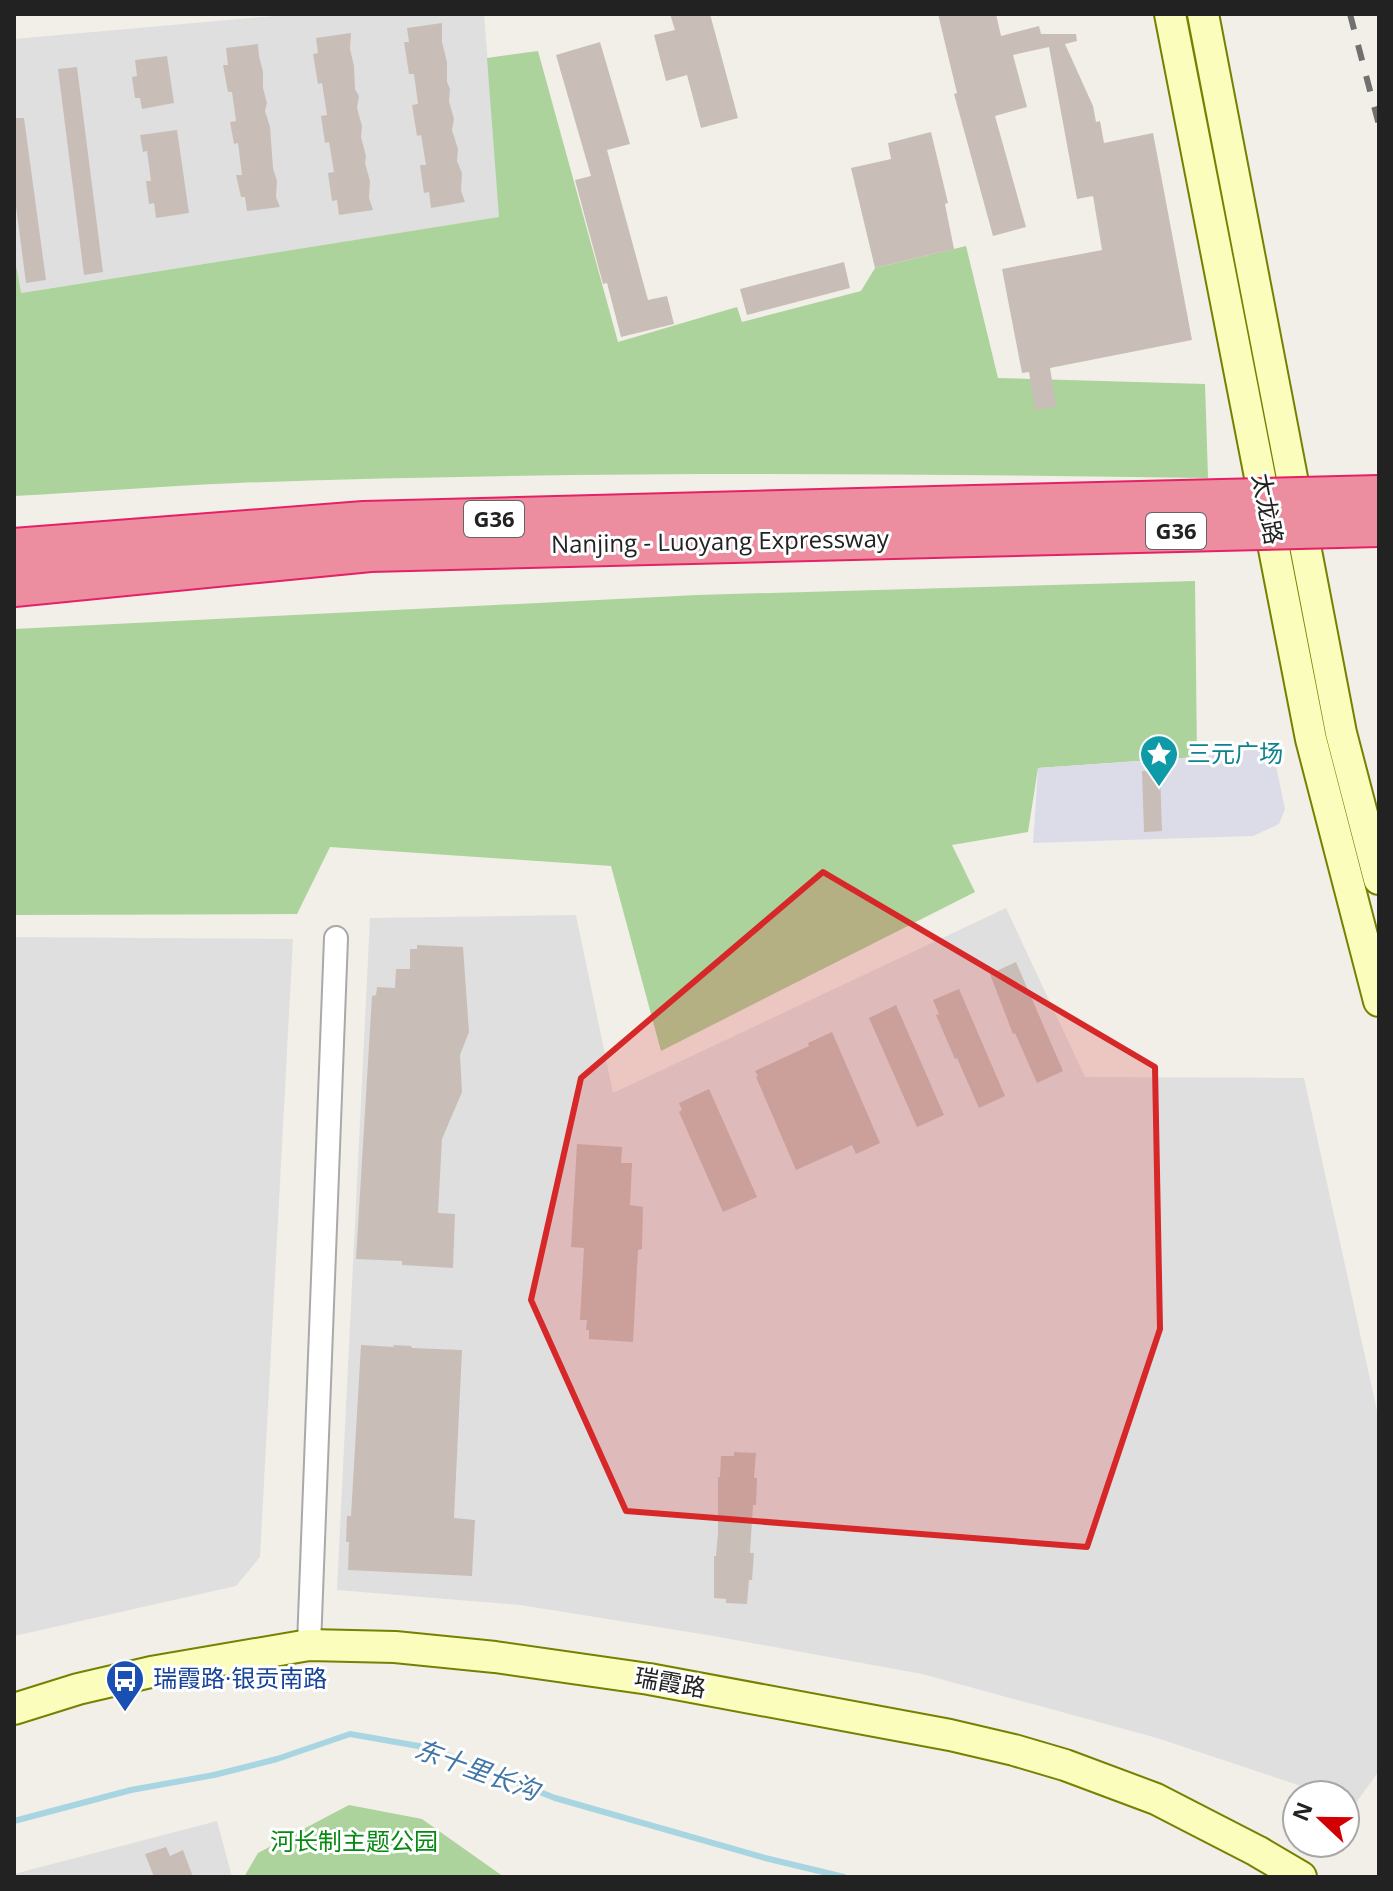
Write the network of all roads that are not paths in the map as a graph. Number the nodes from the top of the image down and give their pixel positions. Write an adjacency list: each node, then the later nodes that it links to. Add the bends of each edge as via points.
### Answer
1 (1170, 14): 10 (main road, 太龙路, via 1311,739)
2 (1203, 14): 8 (main road, 太龙路, via 1341,733)
3 (1379, 496): 4 (highway, Nanjing - Luoyang Expressway / G36, bridge)
4 (974, 521): 5 (highway, Nanjing - Luoyang Expressway / G36, bridge); 6 (highway, Nanjing - Luoyang Expressway / G36, via 364,522); 7 (highway, Nanjing - Luoyang Expressway / G36, via 370,551)
5 (1379, 526)
6 (14, 549)
7 (14, 586)
8 (1379, 879)
9 (336, 938): 11 (street)
10 (1379, 1001)
11 (309, 1645): 12 (main road, 瑞霞路, via 151,1672); 13 (main road, 瑞霞路, via 395,1647 649,1679 1001,1747 1156,1799)
12 (14, 1709)
13 (1301, 1877)

